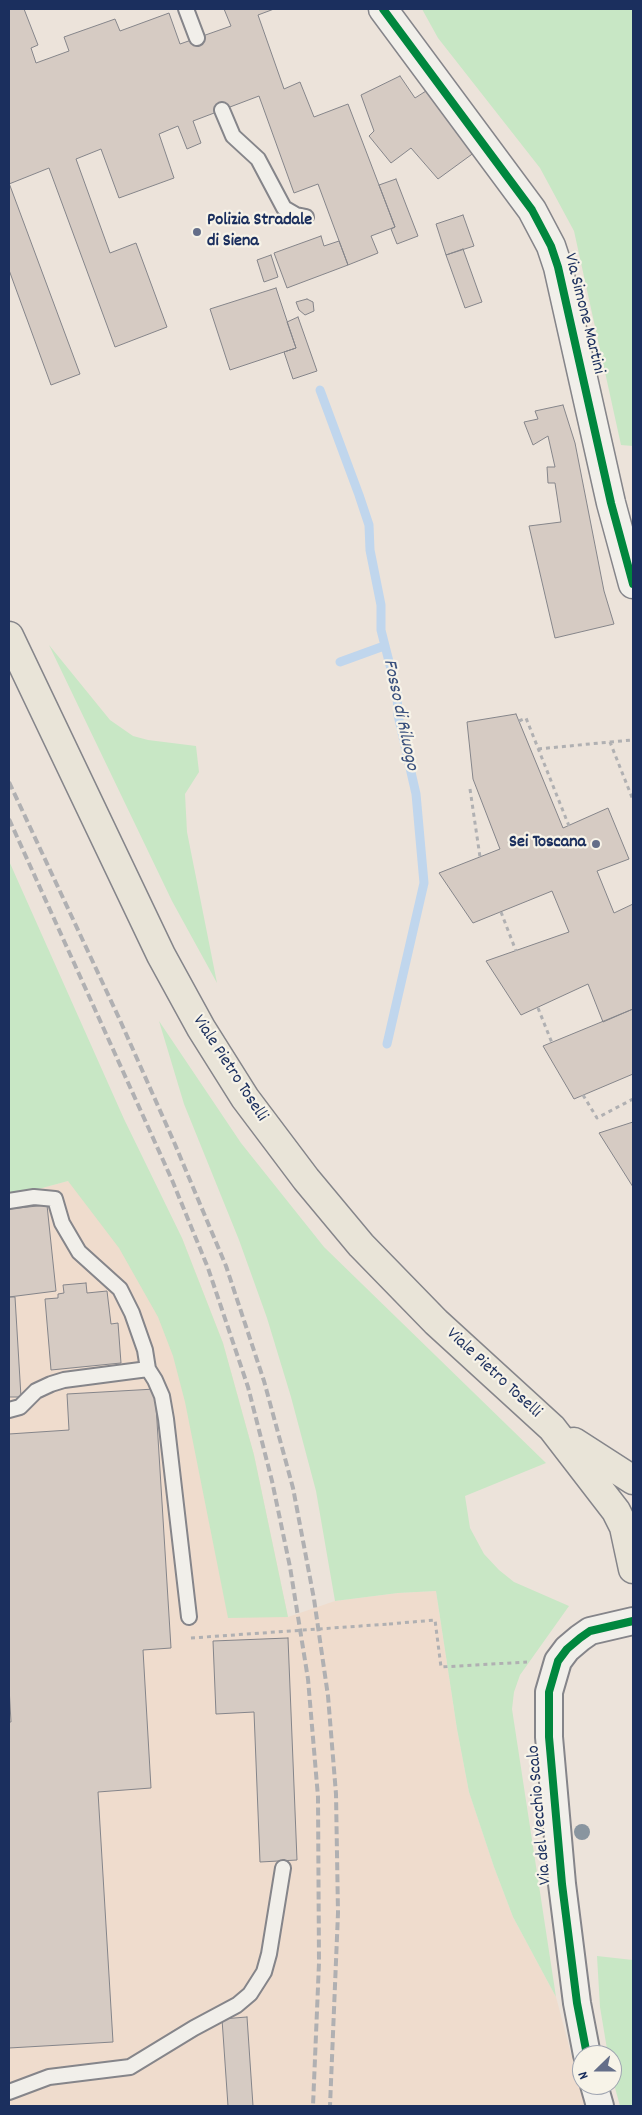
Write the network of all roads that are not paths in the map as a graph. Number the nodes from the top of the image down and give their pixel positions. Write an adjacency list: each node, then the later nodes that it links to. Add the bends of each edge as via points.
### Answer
1 (186, 9): 3 (lane)
2 (383, 9): 6 (street, Via Simone Martini, via 544,229 558,267 611,503)
3 (197, 38)
4 (222, 110): 5 (lane, via 233,136 258,159 284,208 296,216)
5 (306, 217)
6 (633, 584)
7 (9, 636): 11 (main road, Viale Pietro Toselli, via 161,955 245,1098 361,1245 436,1322)
8 (9, 1201): 9 (lane, via 34,1196 55,1199 62,1223 79,1252 120,1289 145,1350)
9 (148, 1369): 10 (lane, via 64,1380 36,1391 20,1407); 14 (lane, via 162,1396 166,1419)
10 (9, 1410)
11 (552, 1428): 12 (main road, Viale Pietro Toselli); 13 (main road, Viale Pietro Toselli, via 616,1511 624,1526)
12 (633, 1480)
13 (633, 1568)
14 (189, 1618)
15 (633, 1621): 17 (street, Via del Vecchio Scalo, via 590,1631 567,1649 558,1661 549,1692 549,1737 571,1960)
16 (283, 1868): 18 (lane, via 264,1972 250,1994 237,2005 130,2067 49,2077)
17 (585, 2045)
18 (9, 2092)

